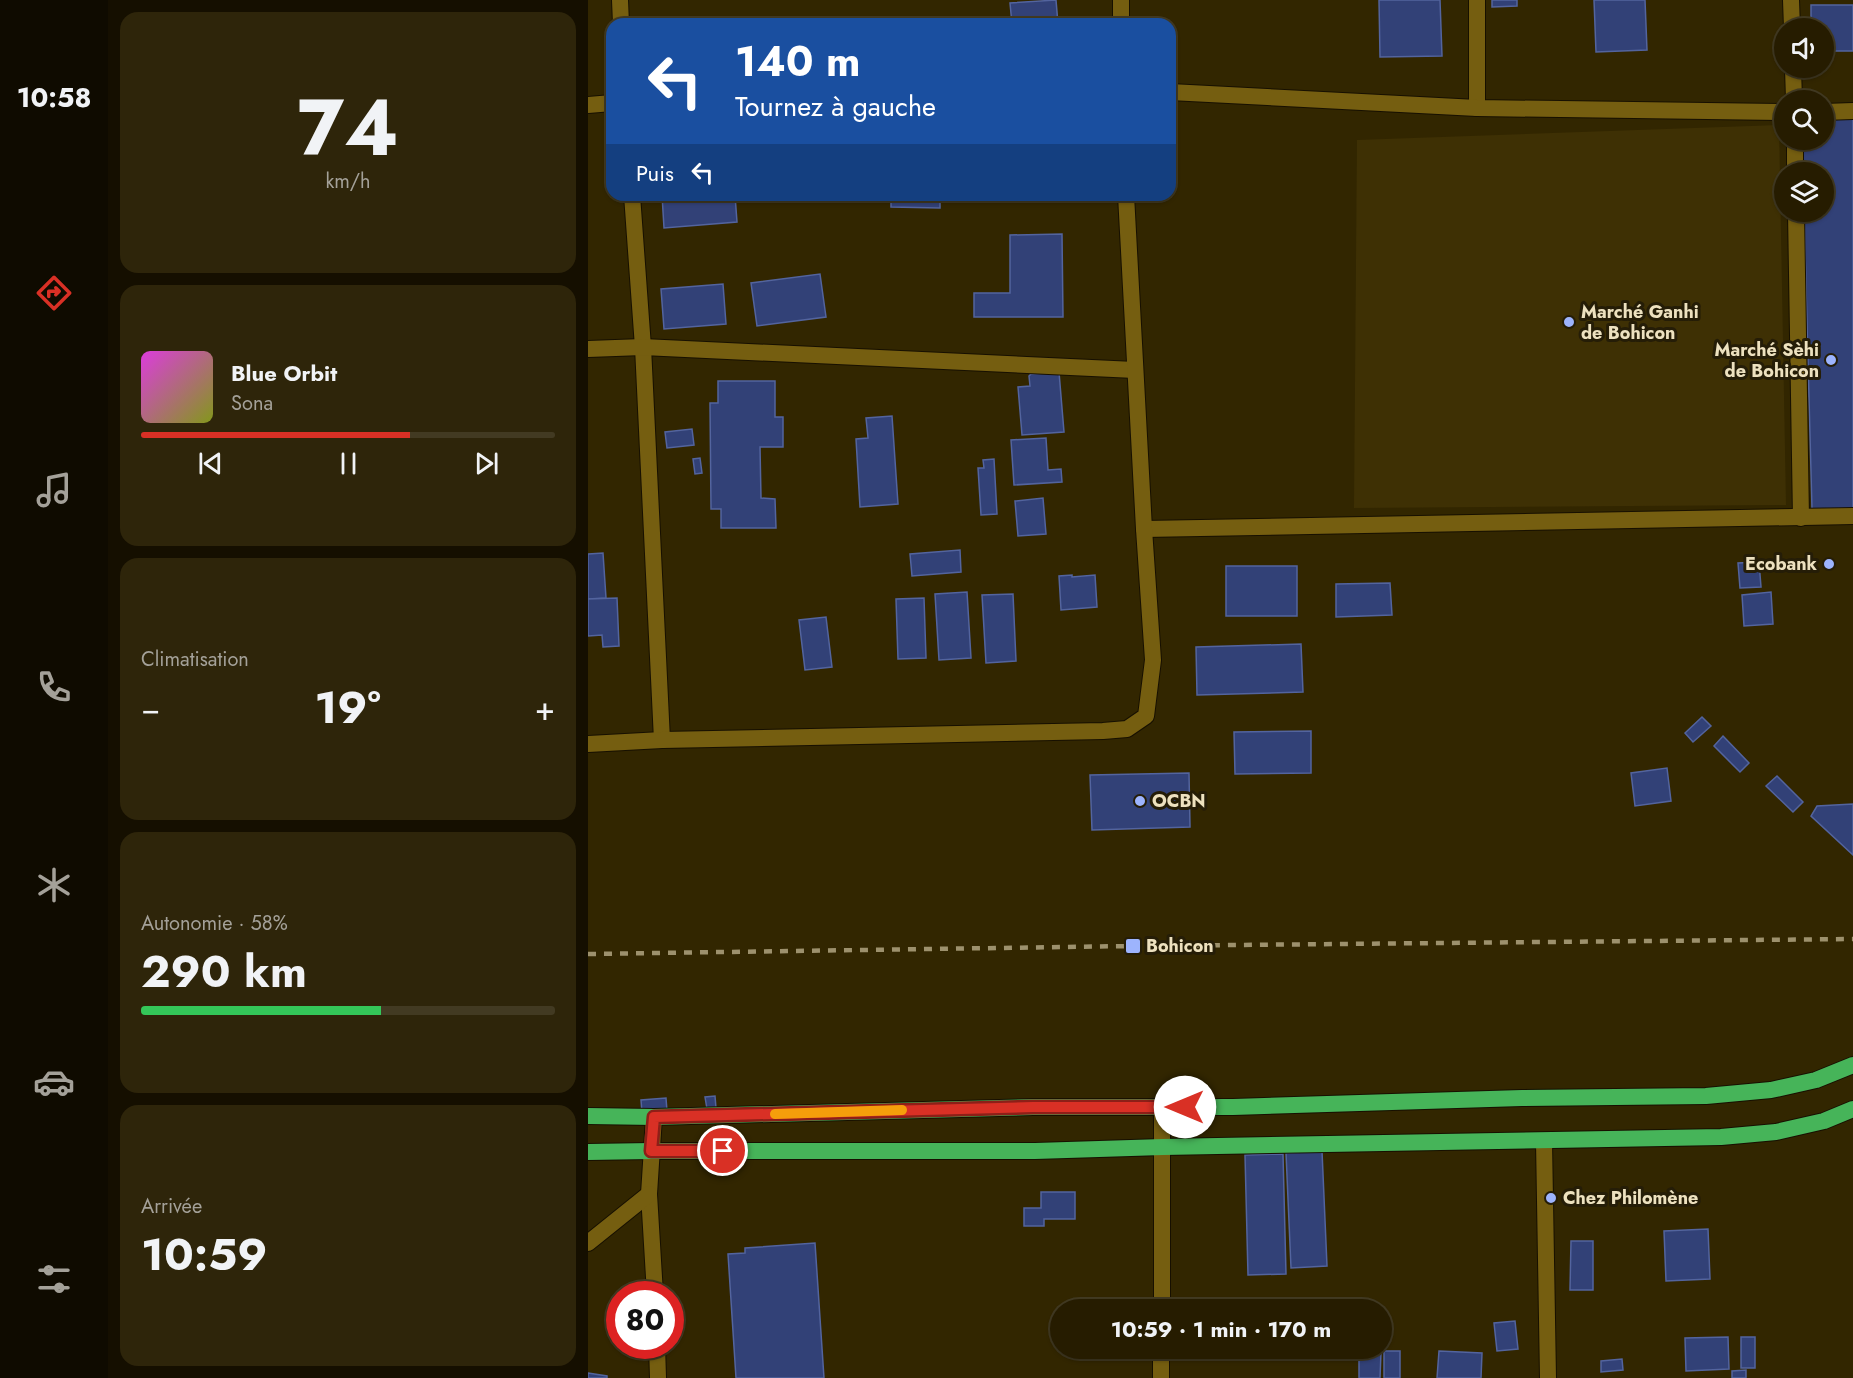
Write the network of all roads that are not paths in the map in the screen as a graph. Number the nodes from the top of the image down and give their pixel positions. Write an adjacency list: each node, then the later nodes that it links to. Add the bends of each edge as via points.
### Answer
1 (620, 0): 5 (street)
2 (1121, 0): 6 (street)
3 (1477, 0): 11 (street)
4 (1791, 0): 7 (street)
5 (621, 18)
6 (1121, 18)
7 (1792, 18)
8 (1176, 92): 11 (street)
9 (606, 104): 10 (street)
10 (588, 105)
11 (1477, 108): 13 (street)
12 (1853, 111): 14 (street)
13 (1774, 112)
14 (1834, 112)
15 (632, 201): 18 (street)
16 (1126, 201): 20 (street)
17 (1796, 222): 22 (street)
18 (643, 347): 19 (street); 20 (street); 24 (street)
19 (588, 349)
20 (1135, 370): 23 (street)
21 (1853, 516): 22 (street)
22 (1801, 518): 23 (street)
23 (1144, 529): 24 (street, via 1153,660 1146,716 1127,729)
24 (662, 740): 25 (street)
25 (588, 744)
26 (1853, 1065): 27 (highway, via 1816,1080 1771,1090 1706,1096)
27 (1162, 1107): 30 (highway); 32 (street)
28 (1853, 1108): 31 (highway, via 1824,1121 1776,1132)
29 (588, 1116): 30 (highway)
30 (654, 1117): 33 (street)
31 (1544, 1141): 32 (highway); 43 (street)
32 (1163, 1147): 33 (highway, via 1035,1152); 38 (street)
33 (651, 1151): 34 (highway); 35 (street)
34 (588, 1152)
35 (649, 1194): 36 (street); 37 (street)
36 (588, 1243)
37 (654, 1281)
38 (1162, 1299)
39 (657, 1359): 41 (street)
40 (1161, 1359): 42 (street)
41 (658, 1378)
42 (1161, 1378)
43 (1548, 1378)

